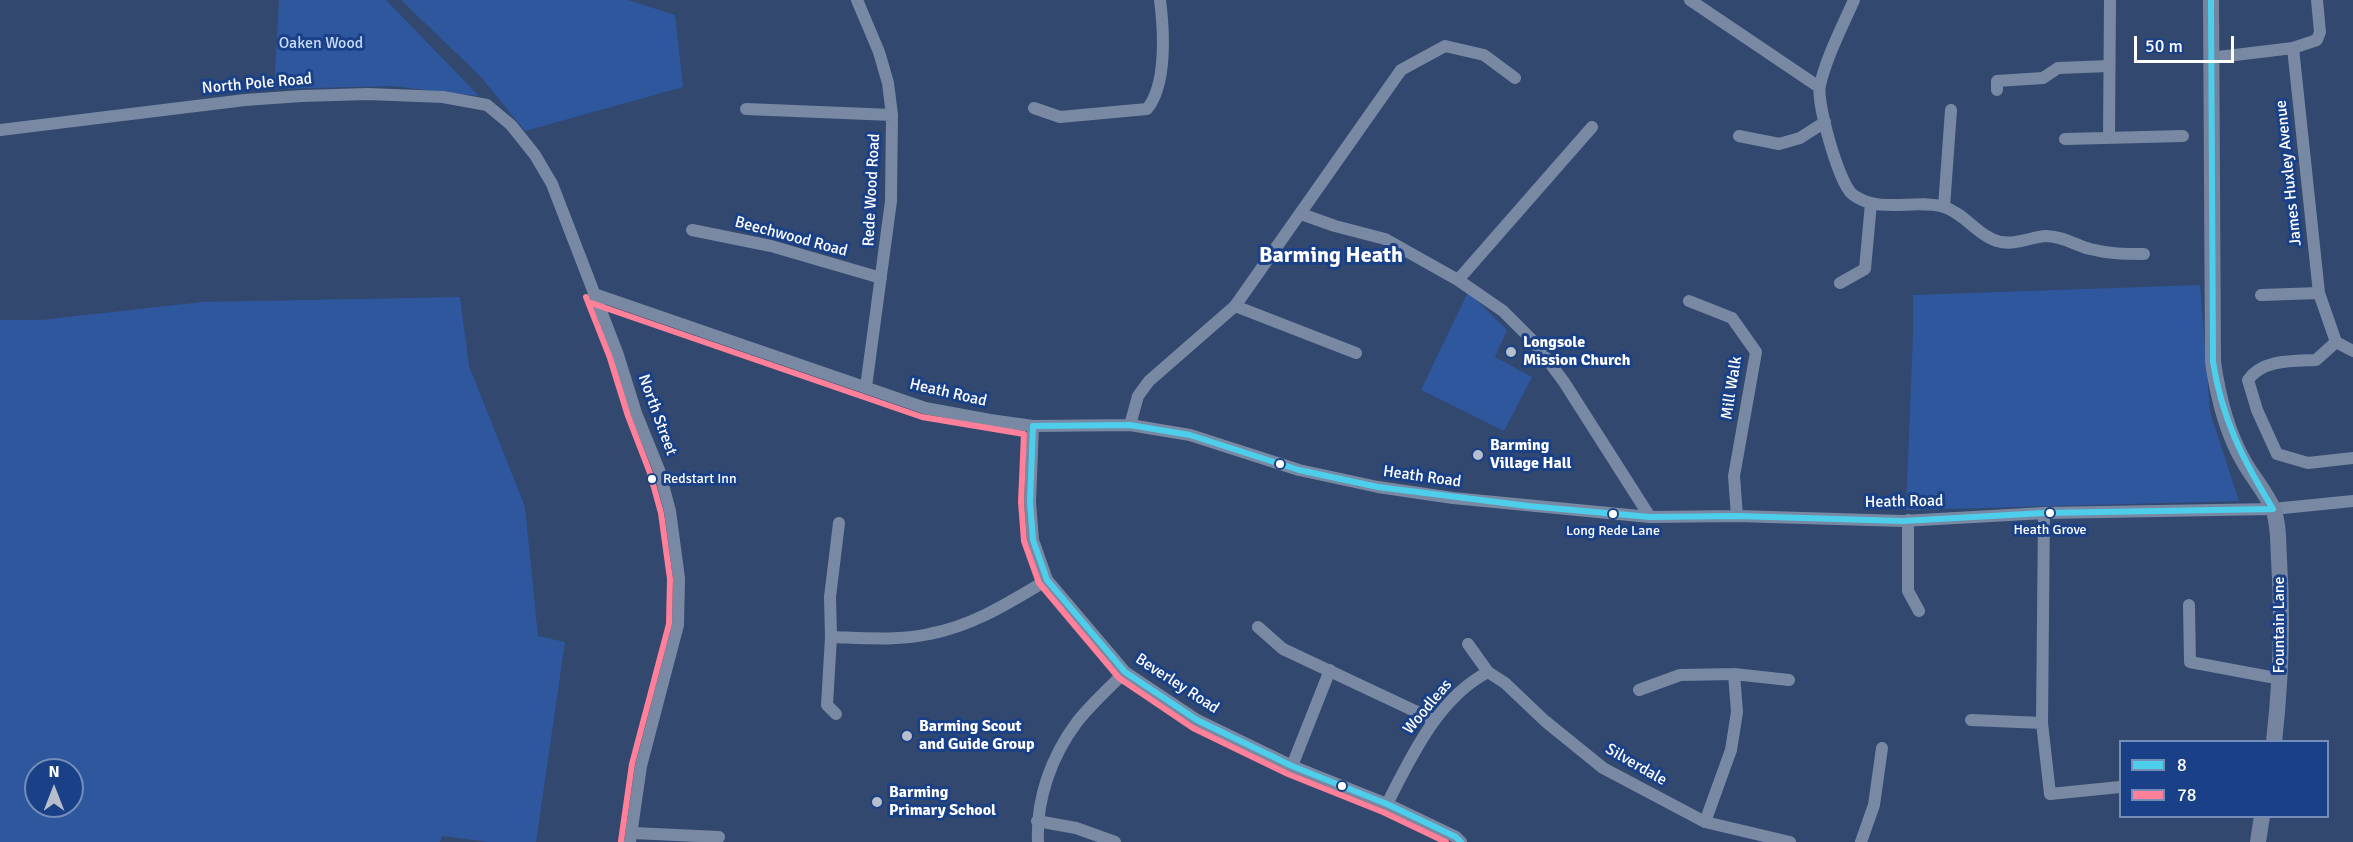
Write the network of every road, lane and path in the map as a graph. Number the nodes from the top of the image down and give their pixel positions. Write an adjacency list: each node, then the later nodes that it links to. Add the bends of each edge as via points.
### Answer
1 (857, 0): 17 (street, Rede Wood Road, via 879,52)
2 (1160, 0): 14 (street, via 1163,42 1158,86 1147,109 1060,117)
3 (1690, 0): 12 (street)
4 (1854, 0): 12 (street)
5 (2110, 0): 10 (street)
6 (2211, 0): 9 (main road)
7 (2317, 0): 8 (street, via 2317,40)
8 (2293, 48): 9 (street); 34 (street, James Huxley Avenue)
9 (2210, 58): 47 (main road, via 2213,362 2221,407 2231,435)
10 (2109, 66): 13 (street, via 2058,68 2043,78 1997,81); 24 (street)
11 (1515, 78): 28 (street, via 1484,54 1445,46 1401,70)
12 (1819, 87): 18 (street)
13 (1997, 90)
14 (1034, 108)
15 (746, 109): 17 (street)
16 (1951, 110): 27 (street)
17 (892, 115): 31 (street, Rede Wood Road, via 891,201)
18 (1826, 122): 23 (street, via 1800,138 1779,144); 26 (street, via 1843,181 1852,195)
19 (511, 125): 21 (street, North Pole Road, via 487,105 443,97 368,94 245,100); 35 (street, North Street, via 552,184)
20 (1592, 127): 32 (street)
21 (0, 130)
22 (2183, 135): 24 (street)
23 (1739, 136)
24 (2109, 137): 25 (street)
25 (2065, 139)
26 (1871, 203): 27 (street); 33 (street, via 1865,269)
27 (1944, 207): 30 (street, via 1981,234 2001,242 2045,236 2117,255)
28 (1301, 214): 32 (street, via 1385,239); 38 (street)
29 (692, 230): 31 (street, Beechwood Road, via 771,246)
30 (2144, 254)
31 (881, 278): 42 (street, Rede Wood Road)
32 (1458, 280): 50 (street, via 1503,311 1535,343)
33 (1840, 283)
34 (2319, 293): 36 (street); 39 (street, James Huxley Avenue)
35 (594, 294): 42 (street, Heath Road); 79 (street, North Street, via 659,470 670,511 679,578 678,625 641,766)
36 (2262, 295)
37 (1689, 301): 49 (street, Mill Walk, via 1732,318 1756,352 1734,476)
38 (1235, 306): 41 (street); 43 (street, via 1149,381 1138,396)
39 (2336, 342): 40 (street); 45 (street, via 2316,360 2263,367 2248,380 2277,454 2308,463)
40 (2353, 351)
41 (1356, 353)
42 (866, 387): 44 (street, Heath Road, via 925,408)
43 (1130, 425): 44 (street, Heath Road); 50 (street, Heath Road, via 1190,435 1299,470 1378,487)
44 (1033, 426): 53 (street, Beverley Road, via 1033,540)
45 (2353, 458)
46 (2353, 501): 47 (street, Heath Road)
47 (2273, 508): 48 (street, Heath Road); 63 (main road, Fountain Lane, via 2282,597)
48 (2044, 513): 51 (street, Heath Road); 69 (street)
49 (1737, 516): 50 (street, Heath Road); 51 (street, Heath Road)
50 (1650, 517)
51 (1908, 520): 55 (street, via 1908,591)
52 (839, 523): 57 (street, via 830,597)
53 (1047, 580): 57 (street, via 991,613 928,635); 60 (street, Beverley Road)
54 (2188, 605): 63 (street, via 2190,662)
55 (1919, 611)
56 (1258, 627): 59 (street, via 1283,649)
57 (831, 637): 66 (street)
58 (1468, 644): 61 (street, Silverdale)
59 (1330, 670): 67 (street); 72 (street)
60 (1125, 672): 72 (street, Beverley Road, via 1197,720); 76 (street, via 1077,722 1048,773)
61 (1488, 672): 67 (street, Woodleas, via 1474,679); 77 (street, Silverdale, via 1603,768)
62 (1734, 674): 64 (street); 65 (street, via 1680,675); 77 (street, via 1737,712 1731,750)
63 (2281, 679): 70 (main road, Fountain Lane)
64 (1789, 680)
65 (1639, 690)
66 (828, 710)
67 (1434, 720): 74 (street, Woodleas, via 1411,754)
68 (1971, 720): 69 (street)
69 (2042, 723): 73 (street, via 2050,794)
70 (2274, 740)
71 (1882, 748): 84 (street, via 1874,805)
72 (1292, 766): 74 (street, Beverley Road)
73 (2119, 787)
74 (1387, 804): 82 (street, Beverley Road)
75 (2262, 818): 85 (main road)
76 (1037, 821): 80 (street); 81 (street, via 1076,828)
77 (1706, 822): 83 (street, Silverdale)
78 (719, 837): 79 (street)
79 (631, 838)
80 (1038, 842)
81 (1115, 842)
82 (1461, 842)
83 (1790, 842)
84 (1861, 842)
85 (2258, 842)

